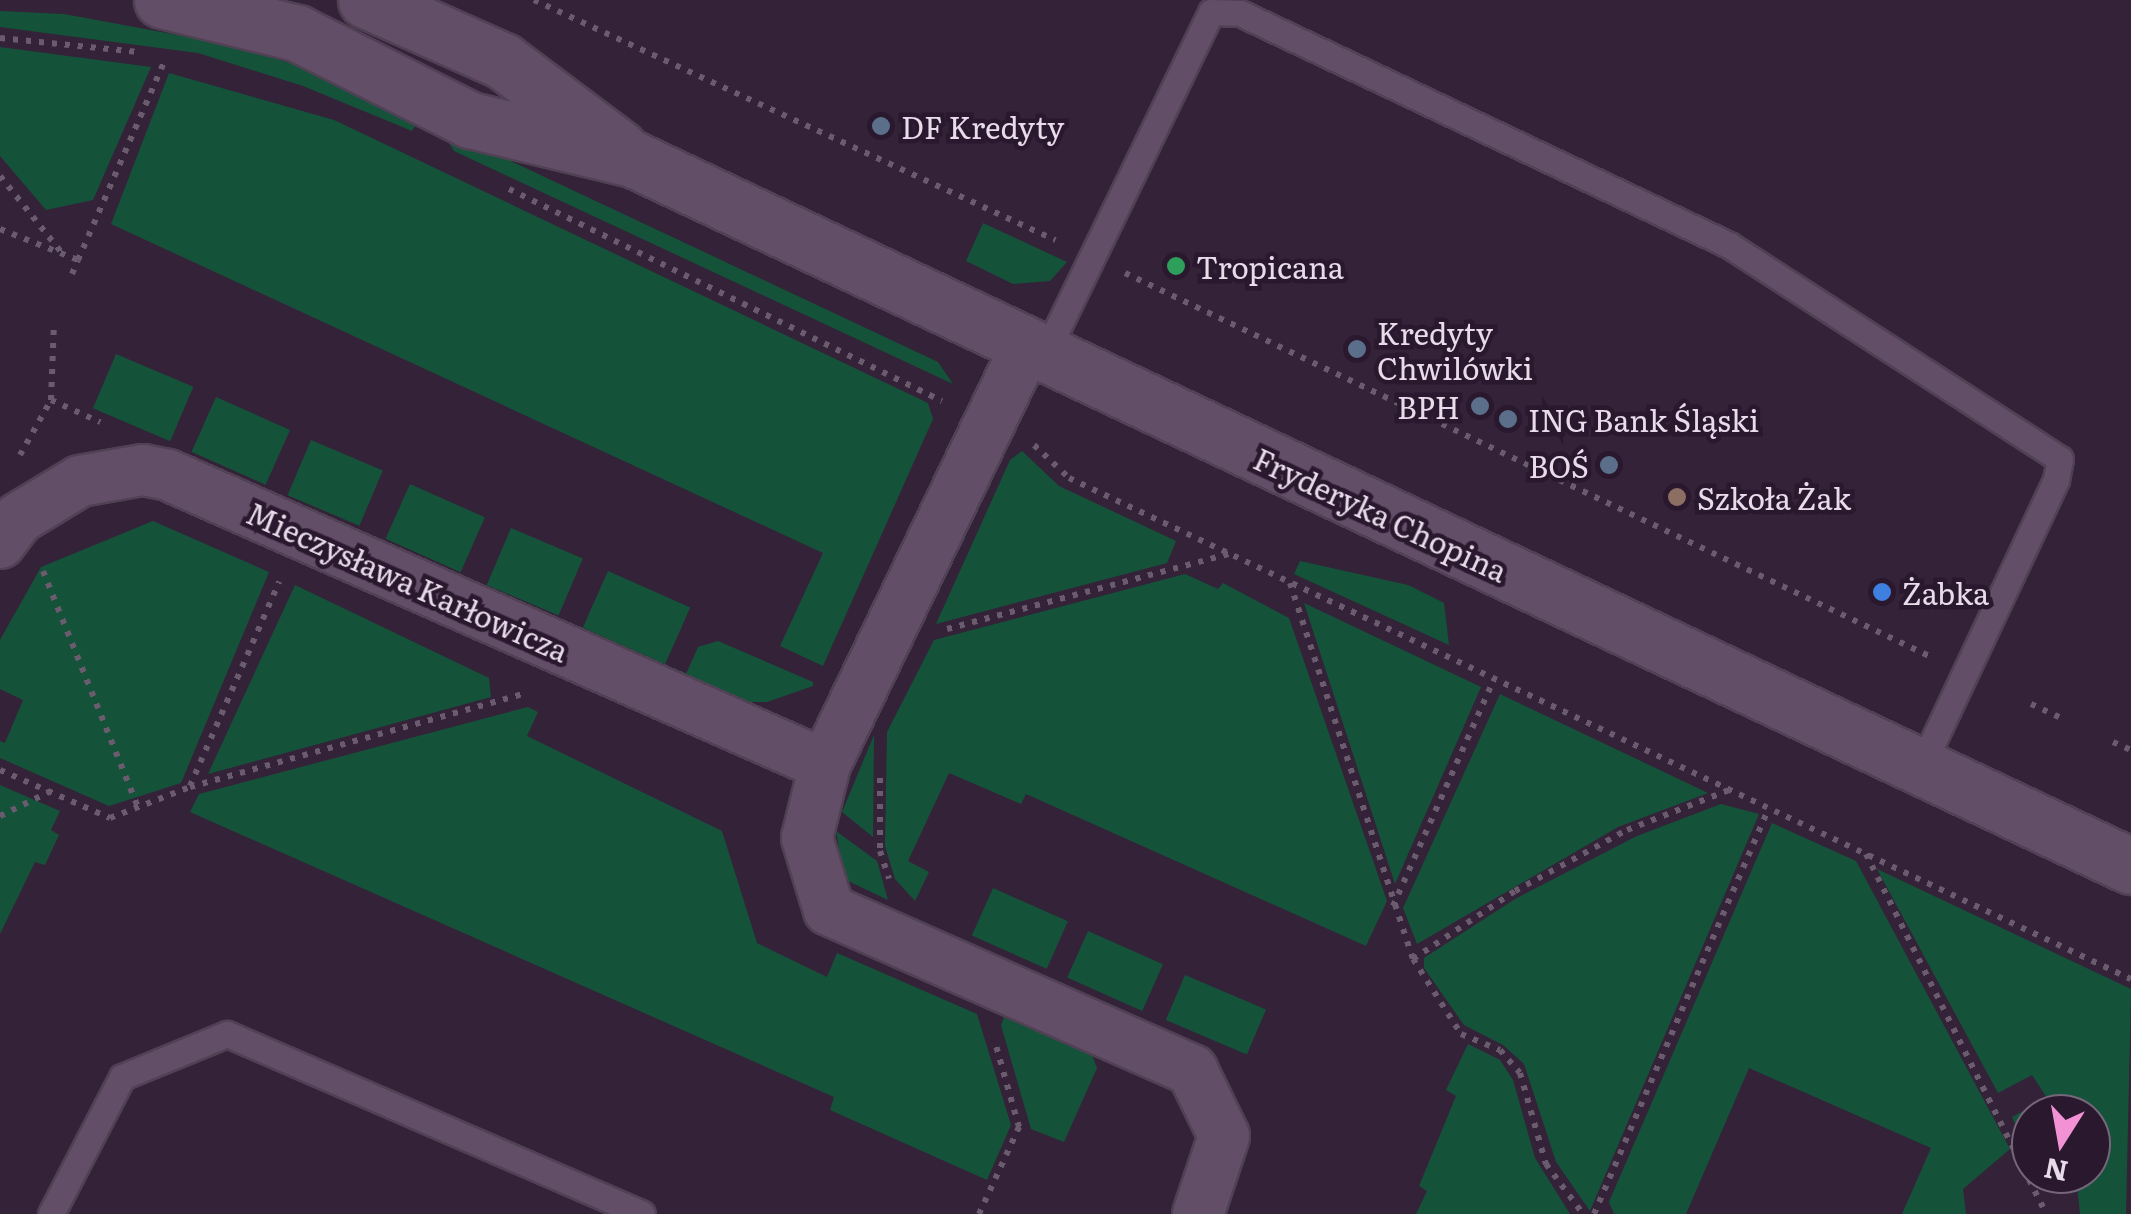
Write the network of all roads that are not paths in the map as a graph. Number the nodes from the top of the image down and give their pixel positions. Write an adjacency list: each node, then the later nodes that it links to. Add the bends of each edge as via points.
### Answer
1 (162, 0): 3 (street, Fryderyka Chopina, via 297,33 470,120)
2 (366, 0): 3 (street, Fryderyka Chopina, via 503,62)
3 (633, 159): 4 (street, Fryderyka Chopina)
4 (1035, 352): 6 (street, via 988,424); 7 (street, Fryderyka Chopina); 7 (lane, via 1093,258 1211,12 1240,13 1694,228 2060,458)
5 (21, 555): 6 (street, Mieczysława Karłowicza, via 19,518 80,481 143,470 168,475)
6 (825, 765): 11 (street, via 808,838 829,910 1192,1070 1224,1136)
7 (1920, 767): 8 (street, Fryderyka Chopina)
8 (2131, 866)
9 (51, 1214): 10 (lane, via 122,1077 228,1034)
10 (642, 1214)
11 (1198, 1214)

